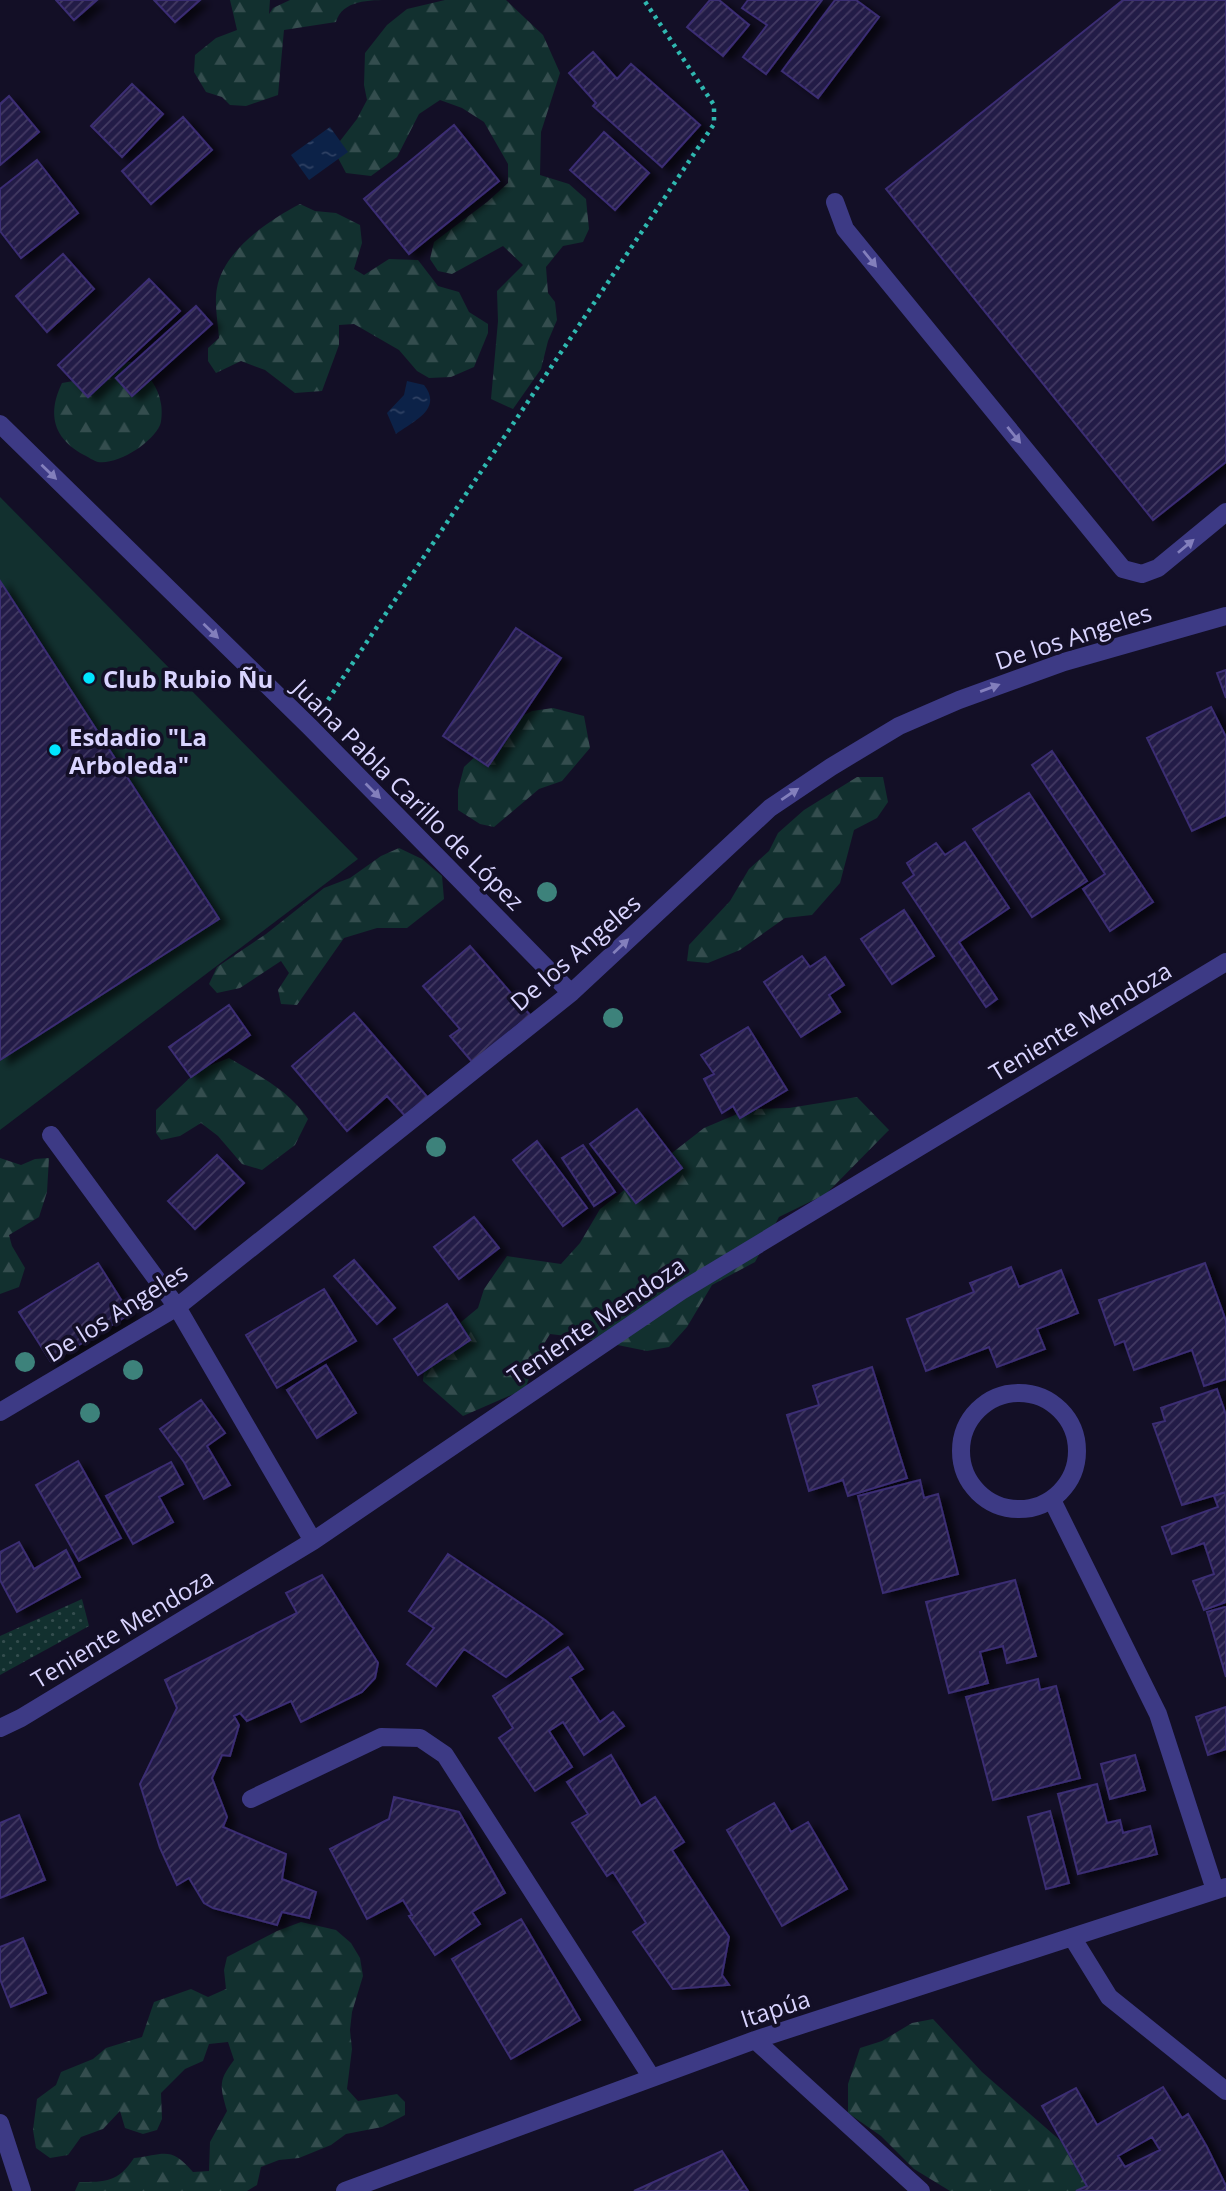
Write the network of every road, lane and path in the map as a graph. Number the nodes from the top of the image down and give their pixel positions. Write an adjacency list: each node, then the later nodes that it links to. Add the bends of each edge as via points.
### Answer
1 (645, 0): 6 (path, via 714,105 714,124)
2 (835, 202): 4 (street, one-way to 4, via 845,229 1123,569 1142,573 1158,568)
3 (0, 425): 6 (street, Juana Pabla Carillo de López, one-way to 6)
4 (1226, 512)
5 (1226, 616): 8 (street, De los Angeles, one-way to 5, via 770,808 899,726 1064,662)
6 (310, 727): 8 (street, Juana Pabla Carillo de López, one-way to 8)
7 (1226, 962): 13 (street, Teniente Mendoza, via 681,1291)
8 (571, 993): 10 (street, De los Angeles)
9 (51, 1135): 10 (street)
10 (177, 1307): 11 (street, De los Angeles); 13 (street)
11 (0, 1412)
12 (1052, 1500): 12 (street, via 1071,1480 1078,1452 1072,1425 1054,1403 1027,1393 999,1395 975,1411 962,1436 961,1464 974,1489 997,1506 1025,1510); 16 (street, via 1158,1714)
13 (313, 1541): 14 (street, Teniente Mendoza)
14 (0, 1728)
15 (251, 1799): 19 (street, via 382,1737 420,1738 445,1755)
16 (1220, 1888): 17 (street, Itapúa)
17 (1072, 1937): 18 (street, Itapúa); 20 (street, via 1109,1997)
18 (755, 2040): 19 (street, Itapúa); 24 (street)
19 (652, 2078): 23 (street, Itapúa)
20 (1226, 2091)
21 (0, 2123): 22 (street)
22 (22, 2191)
23 (345, 2191)
24 (921, 2191)

